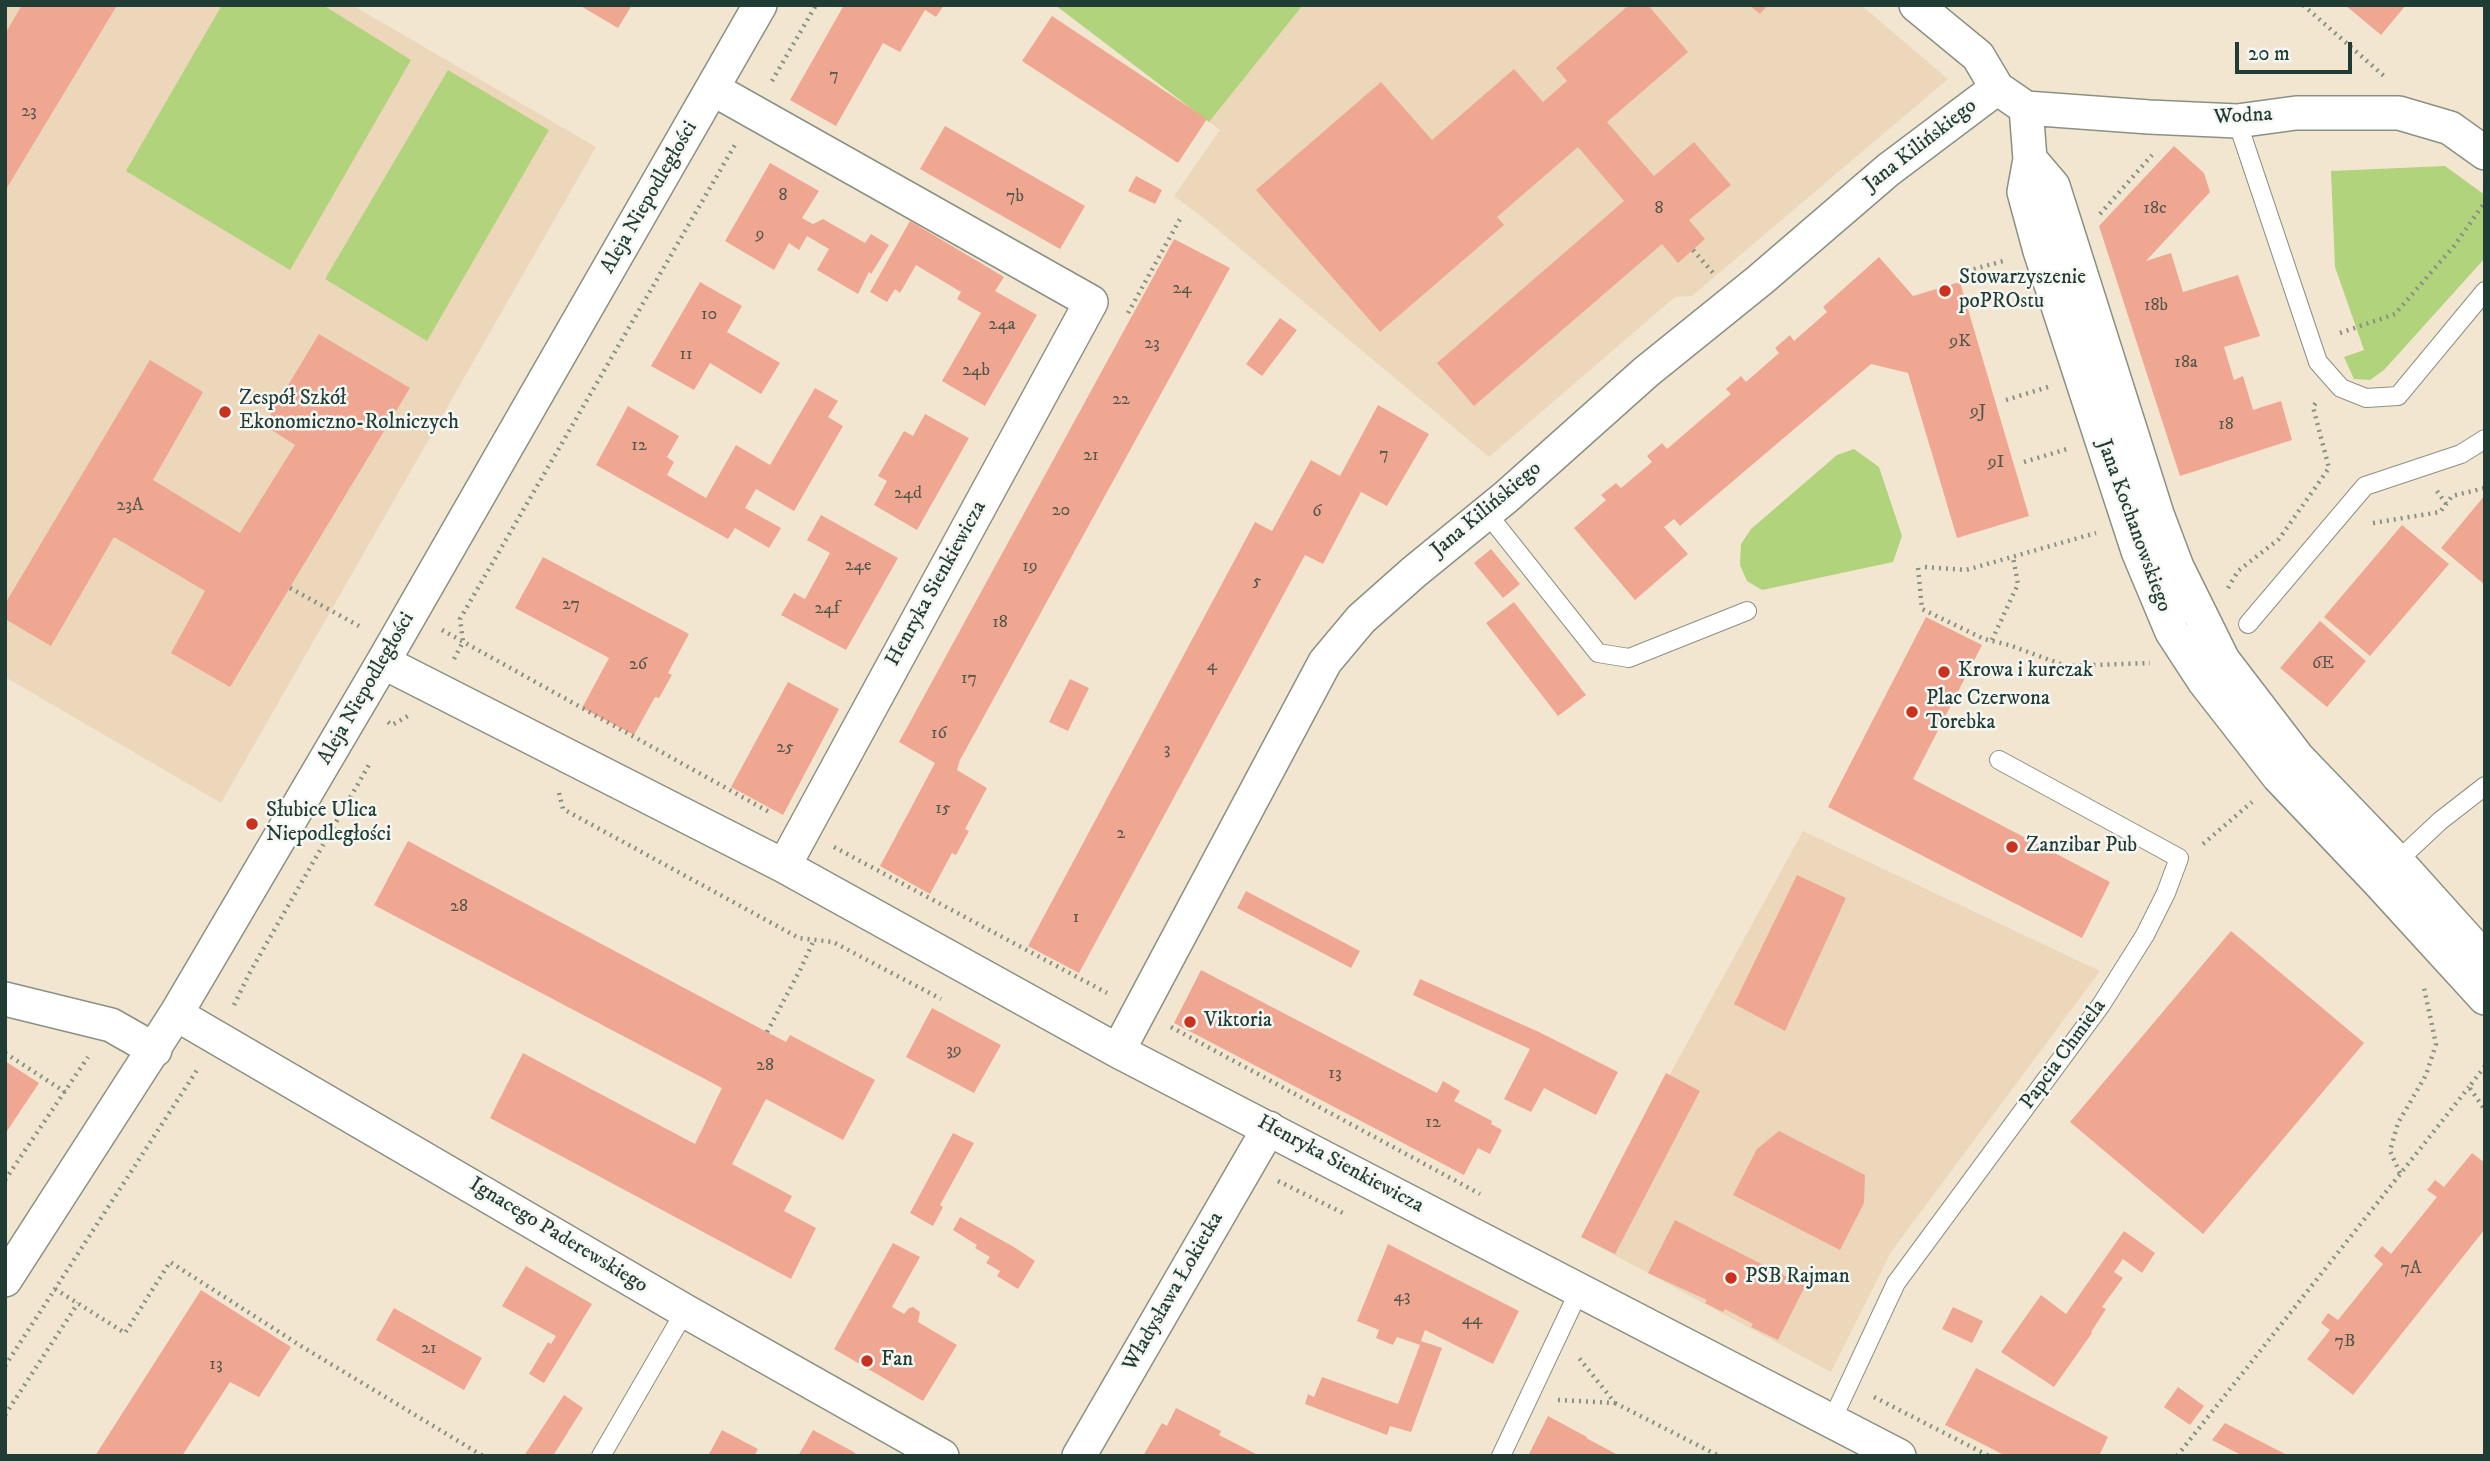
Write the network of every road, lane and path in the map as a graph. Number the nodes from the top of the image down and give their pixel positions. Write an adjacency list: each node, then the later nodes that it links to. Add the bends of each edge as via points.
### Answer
1 (760, 5): 7 (street, Aleja Niepodległości)
2 (816, 5): 9 (path)
3 (1916, 5): 6 (street, via 1978,56)
4 (2303, 5): 5 (path)
5 (2389, 81)
6 (1997, 88): 8 (street); 25 (street, Jana Kilińskiego, via 1888,170)
7 (713, 89): 9 (street); 33 (street, Aleja Niepodległości)
8 (2026, 108): 10 (street, Wodna); 13 (street, Jana Kochanowskiego)
9 (754, 112): 39 (path, via 460,620); 46 (street, Henryka Sienkiewicza, via 1091,302)
10 (2149, 117): 11 (street, Wodna); 15 (path, via 2152,156)
11 (2237, 121): 12 (street, Wodna, via 2296,113 2399,113 2450,128); 19 (lane)
12 (2485, 153)
13 (2030, 159): 15 (street, Jana Kochanowskiego, via 2053,186); 21 (street, Jana Kochanowskiego, via 2024,192)
14 (2485, 202): 19 (path, via 2395,314)
15 (2072, 246): 40 (street, Jana Kochanowskiego)
16 (1693, 250): 17 (path)
17 (1700, 258)
18 (2485, 291): 20 (lane, via 2398,396 2366,398 2342,388)
19 (2312, 344): 20 (lane, via 2318,362)
20 (2331, 376): 40 (path, via 2313,407 2329,468 2279,539 2238,571)
21 (2101, 439): 23 (path); 26 (street, Jana Kochanowskiego)
22 (2485, 439): 35 (lane, via 2461,454 2365,486)
23 (2024, 462)
24 (2485, 488): 27 (path, via 2452,496 2440,512)
25 (1486, 512): 32 (lane, via 1598,653 1629,659); 55 (street, Jana Kilińskiego, via 1361,619 1325,662)
26 (2129, 524): 28 (path); 40 (street, Jana Kochanowskiego, via 2172,632)
27 (2365, 528)
28 (2014, 556): 29 (path, via 1966,570); 38 (path, via 2018,584)
29 (1926, 567)
30 (1918, 568): 38 (path, via 1922,609)
31 (290, 588): 36 (path)
32 (1747, 611)
33 (411, 612): 39 (path); 41 (street, Aleja Niepodległości)
34 (365, 614): 36 (path)
35 (2248, 624)
36 (359, 626): 37 (path)
37 (352, 638)
38 (1992, 640): 40 (path, via 2066,666 2178,662)
39 (463, 642): 42 (path); 46 (path)
40 (2198, 644): 44 (street, Jana Kochanowskiego, via 2204,681); 49 (street, Jana Kochanowskiego, via 2223,660)
41 (383, 662): 42 (street, Henryka Sienkiewicza); 56 (street, Aleja Niepodległości)
42 (437, 690): 48 (street, Henryka Sienkiewicza)
43 (1999, 760): 76 (lane, Papcia Chmiela, via 2179,858 2145,935 2101,1005 1896,1283)
44 (2279, 777): 47 (path); 49 (street, Jana Kochanowskiego)
45 (2485, 786): 49 (lane)
46 (803, 831): 48 (street, Henryka Sienkiewicza); 55 (path)
47 (2211, 839)
48 (784, 866): 60 (street, Henryka Sienkiewicza)
49 (2387, 871): 51 (street, Jana Kochanowskiego); 53 (street, Jana Kochanowskiego)
50 (814, 940): 58 (path)
51 (2485, 958)
52 (2422, 978): 67 (path, via 2436,1044 2426,1075 2398,1123 2390,1151)
53 (2485, 998)
54 (5, 999): 57 (street)
55 (1139, 1009): 60 (street, Jana Kilińskiego); 69 (path)
56 (176, 1014): 59 (street, Aleja Niepodległości); 74 (street, Ignacego Paderewskiego)
57 (111, 1025): 59 (street); 64 (path)
58 (767, 1032)
59 (155, 1050): 70 (street, Aleja Niepodległości)
60 (1118, 1051): 66 (street, Henryka Sienkiewicza)
61 (5, 1053): 64 (path)
62 (2485, 1066): 63 (path)
63 (2469, 1087): 65 (path); 67 (path)
64 (65, 1092): 68 (path)
65 (2485, 1110)
66 (1269, 1128): 72 (street, Henryka Sienkiewicza); 85 (street, Władysława Łokietka)
67 (2400, 1173): 89 (path)
68 (5, 1180)
69 (1481, 1194)
70 (5, 1280)
71 (55, 1289): 73 (path)
72 (1579, 1291): 75 (lane); 80 (street, Henryka Sienkiewicza)
73 (78, 1303): 79 (path); 82 (path, via 125,1333 170,1262)
74 (685, 1311): 83 (lane); 84 (street, Ignacego Paderewskiego)
75 (1558, 1336): 77 (lane); 78 (path)
76 (1848, 1385): 80 (lane, Papcia Chmiela); 88 (path)
77 (1529, 1396): 78 (path); 86 (lane)
78 (1615, 1403): 87 (path)
79 (5, 1415)
80 (1832, 1420): 81 (street, Henryka Sienkiewicza)
81 (1892, 1454)
82 (483, 1456)
83 (601, 1456)
84 (942, 1456)
85 (1079, 1456)
86 (1501, 1456)
87 (1719, 1456)
88 (1989, 1456)
89 (2177, 1456)

